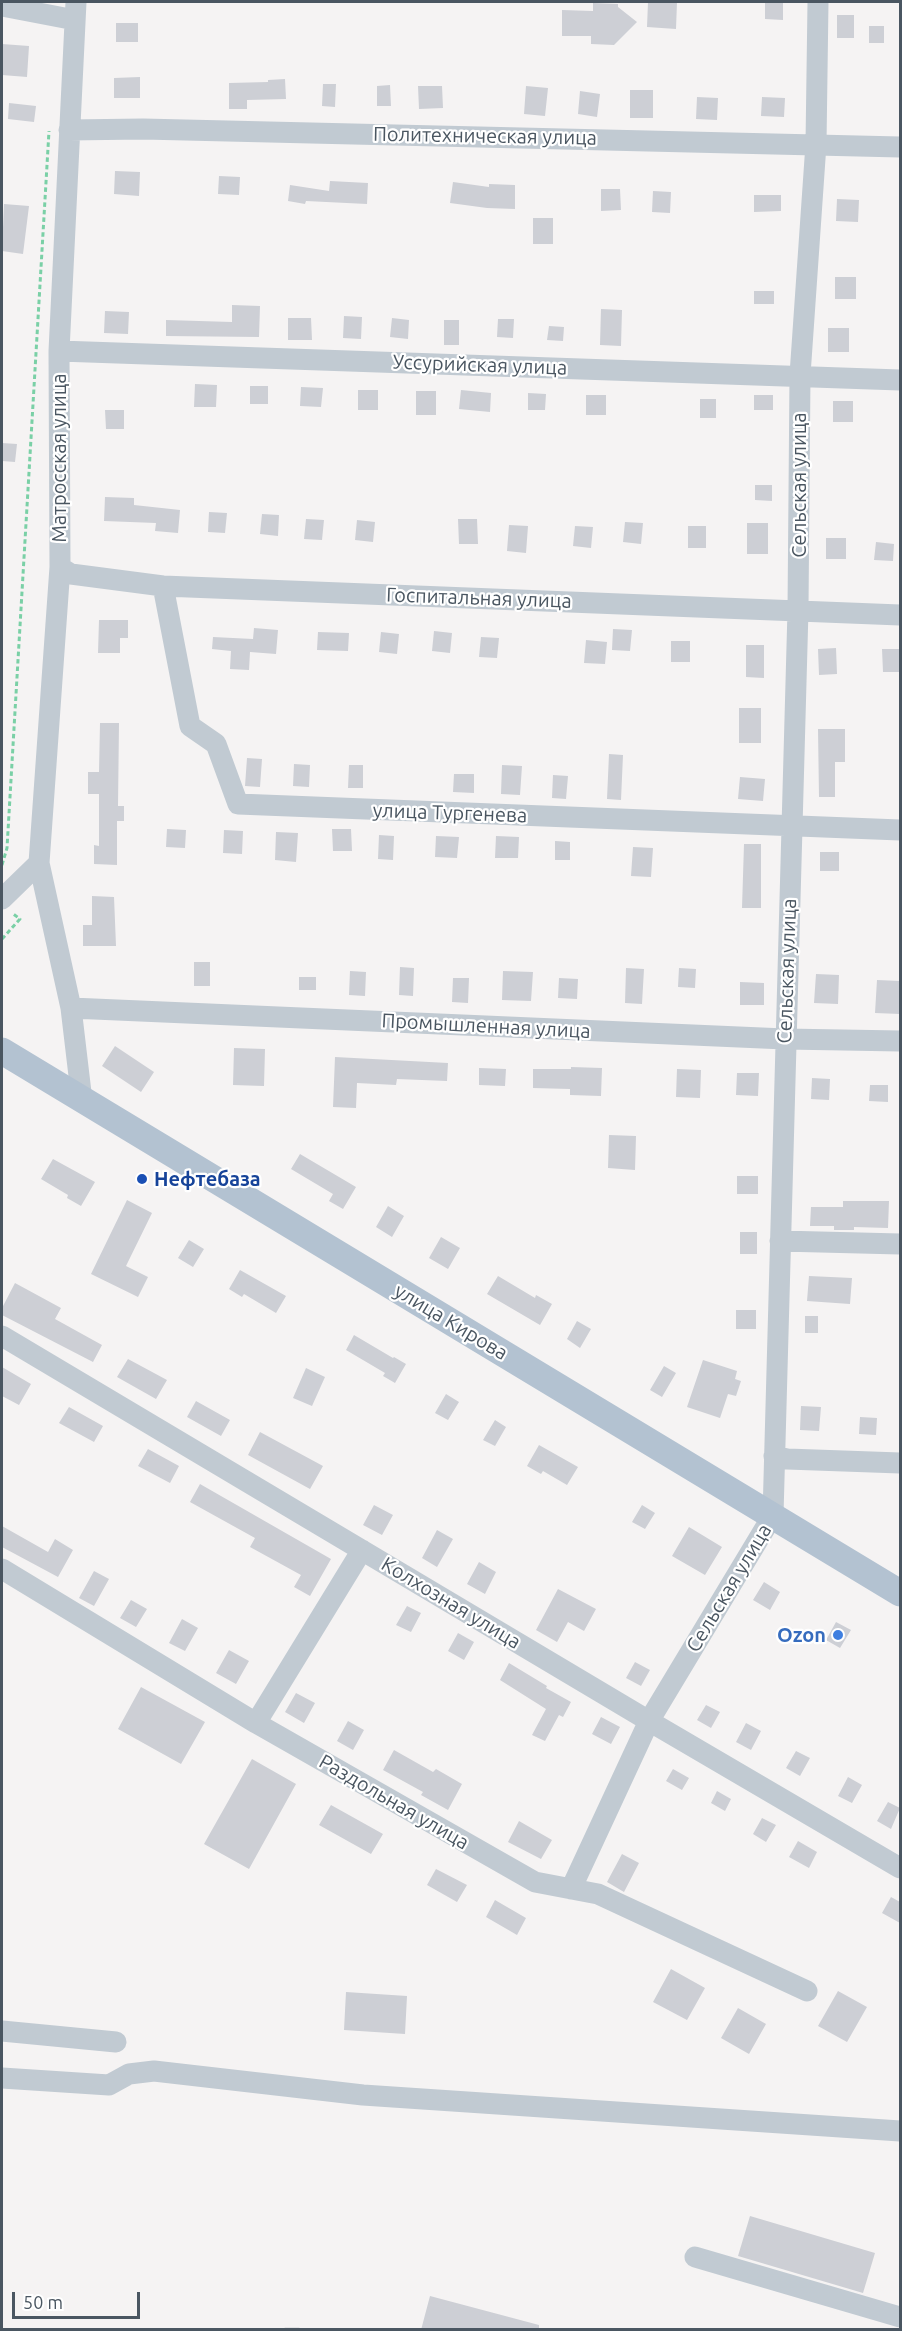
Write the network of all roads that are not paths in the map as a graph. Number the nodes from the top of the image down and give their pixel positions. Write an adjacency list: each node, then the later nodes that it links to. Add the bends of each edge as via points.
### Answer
1 (819, 2): 5 (street, Сельская улица)
2 (2, 6): 3 (street)
3 (75, 11): 4 (street, Матросская улица)
4 (59, 127): 5 (street, Политехническая улица); 7 (street, Матросская улица)
5 (816, 144): 6 (street, Политехническая улица); 8 (street, Сельская улица)
6 (900, 147)
7 (59, 351): 8 (street, Уссурийская улица); 10 (street, Матросская улица)
8 (800, 375): 9 (street, Уссурийская улица); 12 (street, Сельская улица)
9 (900, 380)
10 (60, 567): 11 (street, Госпитальная улица, via 71,574); 16 (street, Матросская улица)
11 (163, 585): 12 (street, Госпитальная улица); 14 (street, улица Тургенева, via 190,726 216,744 238,804)
12 (798, 610): 13 (street, Госпитальная улица); 14 (street, Сельская улица)
13 (900, 615)
14 (792, 827): 15 (street, улица Тургенева); 19 (street, Сельская улица)
15 (900, 830)
16 (39, 863): 17 (street); 18 (street, Матросская улица)
17 (6, 906)
18 (71, 1008): 19 (street, Промышленная улица); 22 (street, Матросская улица)
19 (785, 1040): 20 (street, Промышленная улица); 23 (street, Сельская улица)
20 (900, 1041)
21 (2, 1051): 22 (main road, улица Кирова)
22 (82, 1101): 28 (main road, улица Кирова)
23 (780, 1241): 24 (street); 26 (street, Сельская улица)
24 (900, 1244)
25 (2, 1336): 29 (street, Колхозная улица)
26 (774, 1456): 27 (street); 28 (street, Сельская улица)
27 (900, 1463)
28 (772, 1515): 31 (main road, улица Кирова); 32 (street, Сельская улица)
29 (362, 1550): 32 (street, Колхозная улица); 33 (street)
30 (2, 1569): 33 (street, Раздольная улица)
31 (900, 1593)
32 (649, 1721): 34 (street, Колхозная улица); 35 (street, Сельская улица)
33 (256, 1723): 35 (street, Раздольная улица, via 535,1882)
34 (900, 1868)
35 (571, 1889): 36 (street, Раздольная улица, via 598,1894)
36 (807, 1991)
37 (2, 2031): 38 (street)
38 (116, 2042)
39 (2, 2078): 40 (street, via 109,2085 129,2074 154,2071 363,2095)
40 (900, 2131)
41 (695, 2257): 42 (street)
42 (900, 2317)

